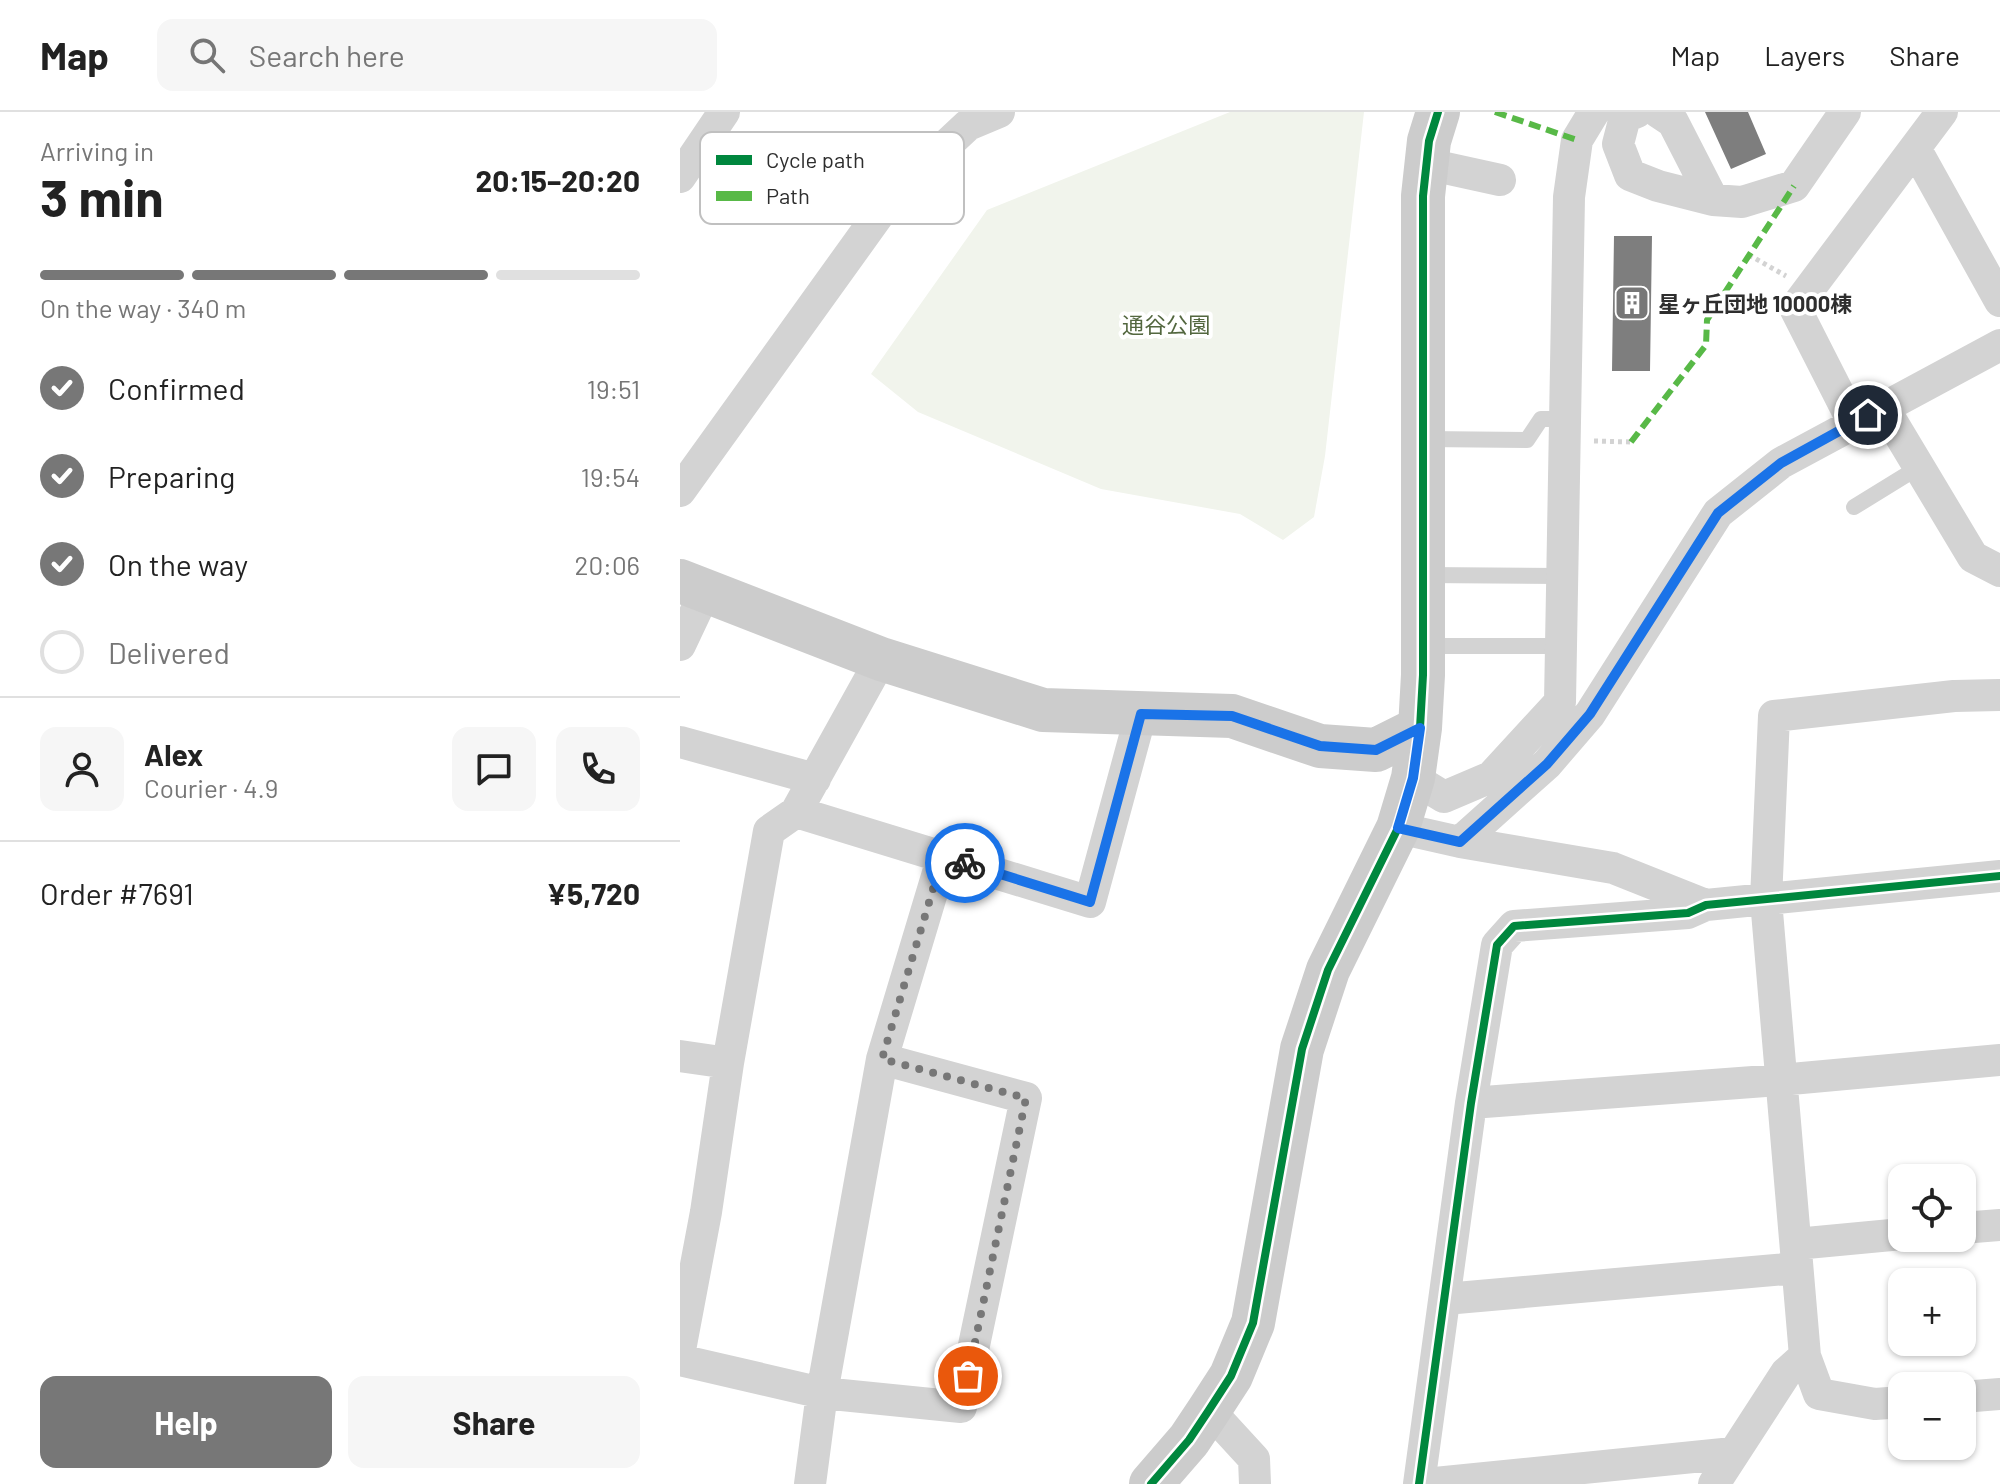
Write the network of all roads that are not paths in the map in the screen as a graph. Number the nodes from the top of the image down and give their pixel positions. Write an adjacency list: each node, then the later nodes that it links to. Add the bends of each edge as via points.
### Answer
1 (724, 112): 9 (street)
2 (999, 112): 10 (street)
3 (1438, 112): 13 (street)
4 (1594, 112): 22 (street, via 1577,140 1569,197)
5 (1637, 112): 16 (street, via 1625,117 1618,144 1630,175)
6 (1658, 112): 16 (street, via 1673,122)
7 (1845, 112): 16 (street, via 1794,186 1742,202)
8 (1942, 112): 12 (street)
9 (710, 132)
10 (961, 132)
11 (700, 147): 14 (street)
12 (1915, 148): 18 (street); 21 (street, via 1795,308)
13 (1427, 164): 15 (street); 23 (street)
14 (680, 177)
15 (1500, 180)
16 (1713, 200)
17 (872, 224): 25 (street)
18 (2000, 301)
19 (2000, 345): 20 (street)
20 (1883, 407): 21 (street); 24 (street)
21 (1853, 422): 43 (street, via 1781,463 1718,513 1590,714 1547,764)
22 (1565, 430): 23 (lane, via 1541,419 1527,440); 29 (street)
23 (1423, 438): 28 (street)
24 (1919, 467): 26 (lane); 27 (street, via 1973,557)
25 (680, 491)
26 (1854, 507)
27 (2000, 571)
28 (1424, 575): 29 (lane); 32 (street)
29 (1562, 576): 33 (street)
30 (693, 586): 31 (street); 34 (street)
31 (680, 645)
32 (1424, 646): 33 (lane); 37 (street)
33 (1561, 646): 39 (street, via 1560,702 1491,777 1444,797)
34 (881, 659): 36 (street, via 1043,710); 40 (street)
35 (2000, 695): 46 (street, via 1774,716)
36 (1141, 714): 37 (street, via 1232,716 1320,746 1376,750); 44 (street, via 1090,902)
37 (1420, 728): 39 (street)
38 (680, 742): 40 (street)
39 (1413, 778): 42 (street)
40 (815, 779): 41 (street)
41 (796, 812): 44 (street); 51 (street, via 769,831)
42 (1398, 828): 43 (street); 67 (street, via 1328,970 1302,1049 1253,1323 1231,1376)
43 (1460, 842): 47 (street, via 1613,868)
44 (943, 856): 49 (street)
45 (2000, 876): 46 (street)
46 (1766, 900): 47 (street); 52 (street)
47 (1706, 905): 53 (street, via 1688,913 1514,926 1497,945)
48 (680, 1056): 51 (street)
49 (882, 1059): 63 (street); 63 (street, via 1026,1098 961,1407)
50 (2000, 1060): 52 (street)
51 (728, 1063): 54 (street)
52 (1780, 1080): 53 (street); 58 (street)
53 (1471, 1103): 59 (street)
54 (693, 1210): 60 (street)
55 (2000, 1225): 56 (street)
56 (1976, 1227)
57 (1888, 1237): 58 (street)
58 (1796, 1256): 59 (street); 61 (street)
59 (1445, 1299): 72 (street)
60 (680, 1350)
61 (1805, 1356): 66 (street, via 1819,1394); 68 (street, via 1786,1373)
62 (680, 1360): 63 (street)
63 (822, 1393): 69 (street)
64 (2000, 1394): 65 (street)
65 (1976, 1396)
66 (1888, 1403)
67 (1209, 1410): 70 (street); 71 (street, via 1254,1459)
68 (1733, 1453): 72 (street); 73 (street)
69 (810, 1484)
70 (1151, 1484)
71 (1255, 1484)
72 (1422, 1484)
73 (1714, 1484)

